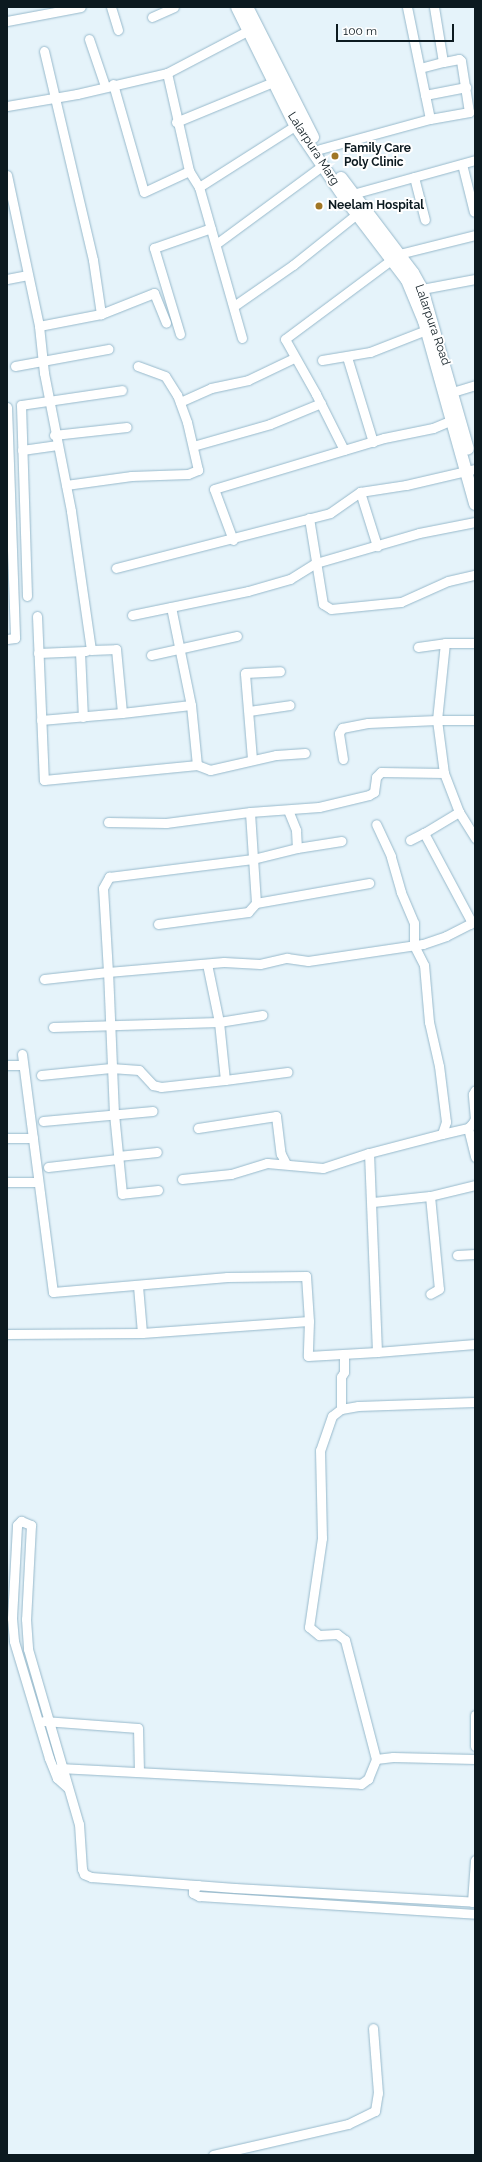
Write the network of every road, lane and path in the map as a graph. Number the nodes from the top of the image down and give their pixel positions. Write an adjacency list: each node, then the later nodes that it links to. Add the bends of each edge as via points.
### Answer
1 (80, 7): 9 (street)
2 (111, 7): 11 (street)
3 (174, 7): 8 (street)
4 (236, 7): 10 (street, Lalarpura Marg)
5 (247, 7): 10 (street)
6 (407, 7): 15 (street)
7 (434, 7): 14 (street)
8 (152, 17)
9 (7, 20)
10 (252, 29): 16 (street); 17 (street, Lalarpura Marg)
11 (118, 30)
12 (89, 40): 18 (street)
13 (44, 51): 21 (street)
14 (443, 62): 15 (street); 19 (street, via 459,59)
15 (420, 68): 20 (street)
16 (167, 73): 18 (street); 24 (street)
17 (277, 80): 24 (street); 25 (street, Lalarpura Marg)
18 (109, 85): 21 (street); 30 (street, via 144,192)
19 (466, 87): 20 (street); 23 (street, via 469,112)
20 (425, 95): 23 (street)
21 (55, 97): 22 (street); 47 (street, via 93,260)
22 (7, 106)
23 (430, 120): 26 (street)
24 (176, 122): 30 (street)
25 (299, 123): 26 (street, Lalarpura Road); 29 (street, Lalarpura Marg); 33 (street)
26 (320, 148): 34 (street, Lalarpura Road)
27 (475, 160): 28 (street)
28 (462, 164): 32 (street); 35 (street)
29 (323, 165): 34 (street, Lalarpura Marg); 40 (street)
30 (189, 171): 33 (street)
31 (7, 175): 42 (street)
32 (414, 177): 34 (street); 37 (street)
33 (199, 187): 38 (street)
34 (348, 195): 36 (street, Lalarpura Marg); 41 (street, Lalarpura Road)
35 (474, 212)
36 (357, 214): 41 (street, Lalarpura Marg); 46 (street, via 293,265)
37 (425, 220)
38 (211, 228): 40 (street); 51 (street, via 154,248)
39 (475, 235): 41 (street)
40 (216, 244): 46 (street)
41 (395, 256): 45 (street, Lalarpura Road); 50 (street, Lalarpura Marg, via 410,286); 55 (street, via 285,340)
42 (28, 275): 43 (street); 49 (street)
43 (7, 279)
44 (475, 280): 45 (street)
45 (422, 289): 62 (street, Lalarpura Road)
46 (234, 306): 52 (street)
47 (101, 314): 48 (street, via 154,293); 49 (street)
48 (166, 323)
49 (38, 326): 56 (street)
50 (426, 330): 54 (street, via 370,352); 62 (street, Lalarpura Marg)
51 (180, 334)
52 (242, 338)
53 (108, 349): 56 (street)
54 (347, 357): 57 (street); 70 (street)
55 (294, 358): 64 (street, via 248,380 211,388); 65 (street)
56 (42, 360): 58 (street); 63 (street)
57 (322, 360)
58 (15, 366)
59 (138, 366): 64 (street, via 165,376)
60 (475, 385): 62 (street)
61 (122, 390): 63 (street)
62 (449, 393): 67 (street); 75 (street, Lalarpura Road)
63 (48, 400): 69 (street); 73 (street, via 21,406)
64 (180, 402): 72 (street)
65 (321, 403): 72 (street, via 270,424); 74 (street)
66 (7, 407): 91 (street, via 15,638)
67 (452, 420): 70 (street, via 433,428); 75 (street)
68 (127, 427): 69 (street)
69 (54, 435): 71 (street)
70 (373, 442): 74 (street)
71 (56, 445): 73 (street); 76 (street)
72 (193, 446): 76 (street, via 198,470 188,474 131,476)
73 (22, 450): 86 (street)
74 (344, 450): 81 (street, via 214,489)
75 (472, 471): 77 (street); 78 (street)
76 (66, 485): 95 (street)
77 (360, 492): 79 (street, via 330,513); 82 (street)
78 (475, 503)
79 (309, 518): 81 (street); 83 (street)
80 (475, 522): 82 (street, via 419,533)
81 (233, 540): 84 (street)
82 (377, 546): 83 (street)
83 (316, 564): 85 (street, via 323,604 330,609 401,602 448,581); 87 (street, via 290,579 221,598)
84 (116, 568)
85 (475, 575)
86 (27, 596)
87 (172, 607): 88 (street); 96 (street)
88 (132, 615)
89 (37, 616): 98 (street)
90 (237, 636): 96 (street)
91 (7, 639)
92 (445, 643): 93 (street); 94 (street); 107 (street)
93 (475, 643)
94 (418, 648)
95 (91, 650): 97 (street); 104 (street, via 116,649)
96 (182, 650): 99 (street); 101 (street)
97 (80, 652): 98 (street); 105 (street)
98 (38, 653): 106 (street)
99 (151, 655)
100 (280, 671): 103 (street, via 245,673)
101 (191, 705): 104 (street); 112 (street)
102 (290, 705): 103 (street)
103 (249, 711): 111 (street)
104 (122, 713): 105 (street)
105 (83, 717): 106 (street)
106 (41, 720): 112 (street, via 44,780)
107 (437, 720): 108 (street); 110 (street, via 368,723 342,728 339,733); 113 (street)
108 (475, 720)
109 (305, 753): 111 (street)
110 (342, 759)
111 (252, 760): 112 (street, via 210,770)
112 (197, 765)
113 (444, 773): 114 (street, via 381,772 376,777 374,792 369,795 319,807); 116 (street)
114 (288, 810): 115 (street); 123 (street, via 296,830)
115 (250, 812): 117 (street, via 166,823); 124 (street)
116 (459, 812): 119 (street); 120 (street)
117 (108, 822)
118 (376, 824): 128 (street, via 391,856 401,892 414,923)
119 (424, 833): 121 (street); 128 (street, via 472,921 446,936)
120 (475, 838)
121 (410, 840)
122 (341, 841): 123 (street)
123 (297, 848): 124 (street)
124 (253, 859): 126 (street); 130 (street, via 106,879 103,888)
125 (369, 883): 126 (street)
126 (256, 903): 127 (street, via 248,912)
127 (158, 924)
128 (414, 945): 129 (street, via 308,961 287,958 260,964); 149 (street, via 424,965 429,1022 439,1066 446,1122)
129 (207, 964): 130 (street); 133 (street)
130 (108, 972): 131 (street); 134 (street)
131 (44, 979)
132 (262, 1015): 133 (street)
133 (218, 1022): 134 (street); 142 (street)
134 (110, 1026): 135 (street); 139 (street)
135 (53, 1027)
136 (22, 1054): 138 (street)
137 (7, 1065): 138 (street)
138 (24, 1065): 151 (street)
139 (111, 1068): 141 (street); 142 (street, via 139,1070 153,1084 161,1087); 145 (street)
140 (287, 1072): 142 (street)
141 (41, 1075)
142 (225, 1080)
143 (475, 1090): 148 (street, via 472,1094 475,1119)
144 (153, 1111): 145 (street)
145 (114, 1114): 146 (street); 155 (street)
146 (43, 1121)
147 (198, 1128): 156 (street, via 276,1116 280,1154)
148 (468, 1128): 149 (street); 154 (street)
149 (442, 1134): 153 (street)
150 (7, 1138): 151 (street)
151 (33, 1138): 160 (street)
152 (157, 1152): 155 (street)
153 (369, 1153): 156 (street, via 323,1168); 164 (street)
154 (475, 1156)
155 (118, 1158): 157 (street); 162 (street, via 122,1194)
156 (286, 1164): 158 (street, via 267,1164 231,1174)
157 (48, 1167)
158 (182, 1179)
159 (7, 1182): 160 (street)
160 (38, 1182): 167 (street, via 53,1292)
161 (475, 1185): 163 (street)
162 (158, 1190)
163 (430, 1196): 164 (street); 168 (street, via 439,1289)
164 (373, 1202): 173 (street, via 373,1298)
165 (475, 1254): 166 (street)
166 (457, 1255)
167 (138, 1286): 169 (street, via 227,1277 306,1276); 170 (street)
168 (430, 1294)
169 (309, 1321): 170 (street); 174 (street, via 308,1356)
170 (142, 1333): 171 (street)
171 (7, 1334)
172 (475, 1344): 173 (street)
173 (377, 1352): 174 (street)
174 (344, 1354): 176 (street)
175 (475, 1402): 176 (street)
176 (341, 1409): 185 (street, via 332,1416 320,1450 322,1538 309,1627 319,1635 337,1634 345,1640)
177 (30, 1653): 178 (street); 178 (street, via 26,1619 31,1525 21,1521 17,1525 12,1618); 179 (street)
178 (17, 1654): 180 (street)
179 (38, 1686): 180 (street); 182 (street)
180 (27, 1690): 183 (street)
181 (475, 1719): 184 (street)
182 (48, 1720): 183 (street); 187 (street); 189 (street, via 138,1728)
183 (37, 1721): 188 (street)
184 (475, 1746)
185 (376, 1759): 186 (street); 189 (street, via 368,1779 361,1784)
186 (475, 1759)
187 (64, 1767): 188 (street); 189 (street); 190 (street)
188 (53, 1768): 190 (street, via 57,1778)
189 (139, 1772)
190 (68, 1788): 192 (street, via 79,1824 84,1874 91,1877 198,1885 193,1890 195,1895)
191 (475, 1860): 195 (street)
192 (249, 1894): 193 (street); 196 (street)
193 (374, 1897): 194 (street); 196 (street)
194 (405, 1899): 195 (street); 197 (street)
195 (471, 1902): 198 (street)
196 (373, 1907): 197 (street)
197 (404, 1909): 198 (street)
198 (464, 1913): 199 (street)
199 (475, 1914)
200 (373, 2028): 201 (street, via 378,2093 375,2111 348,2124)
201 (213, 2155)

